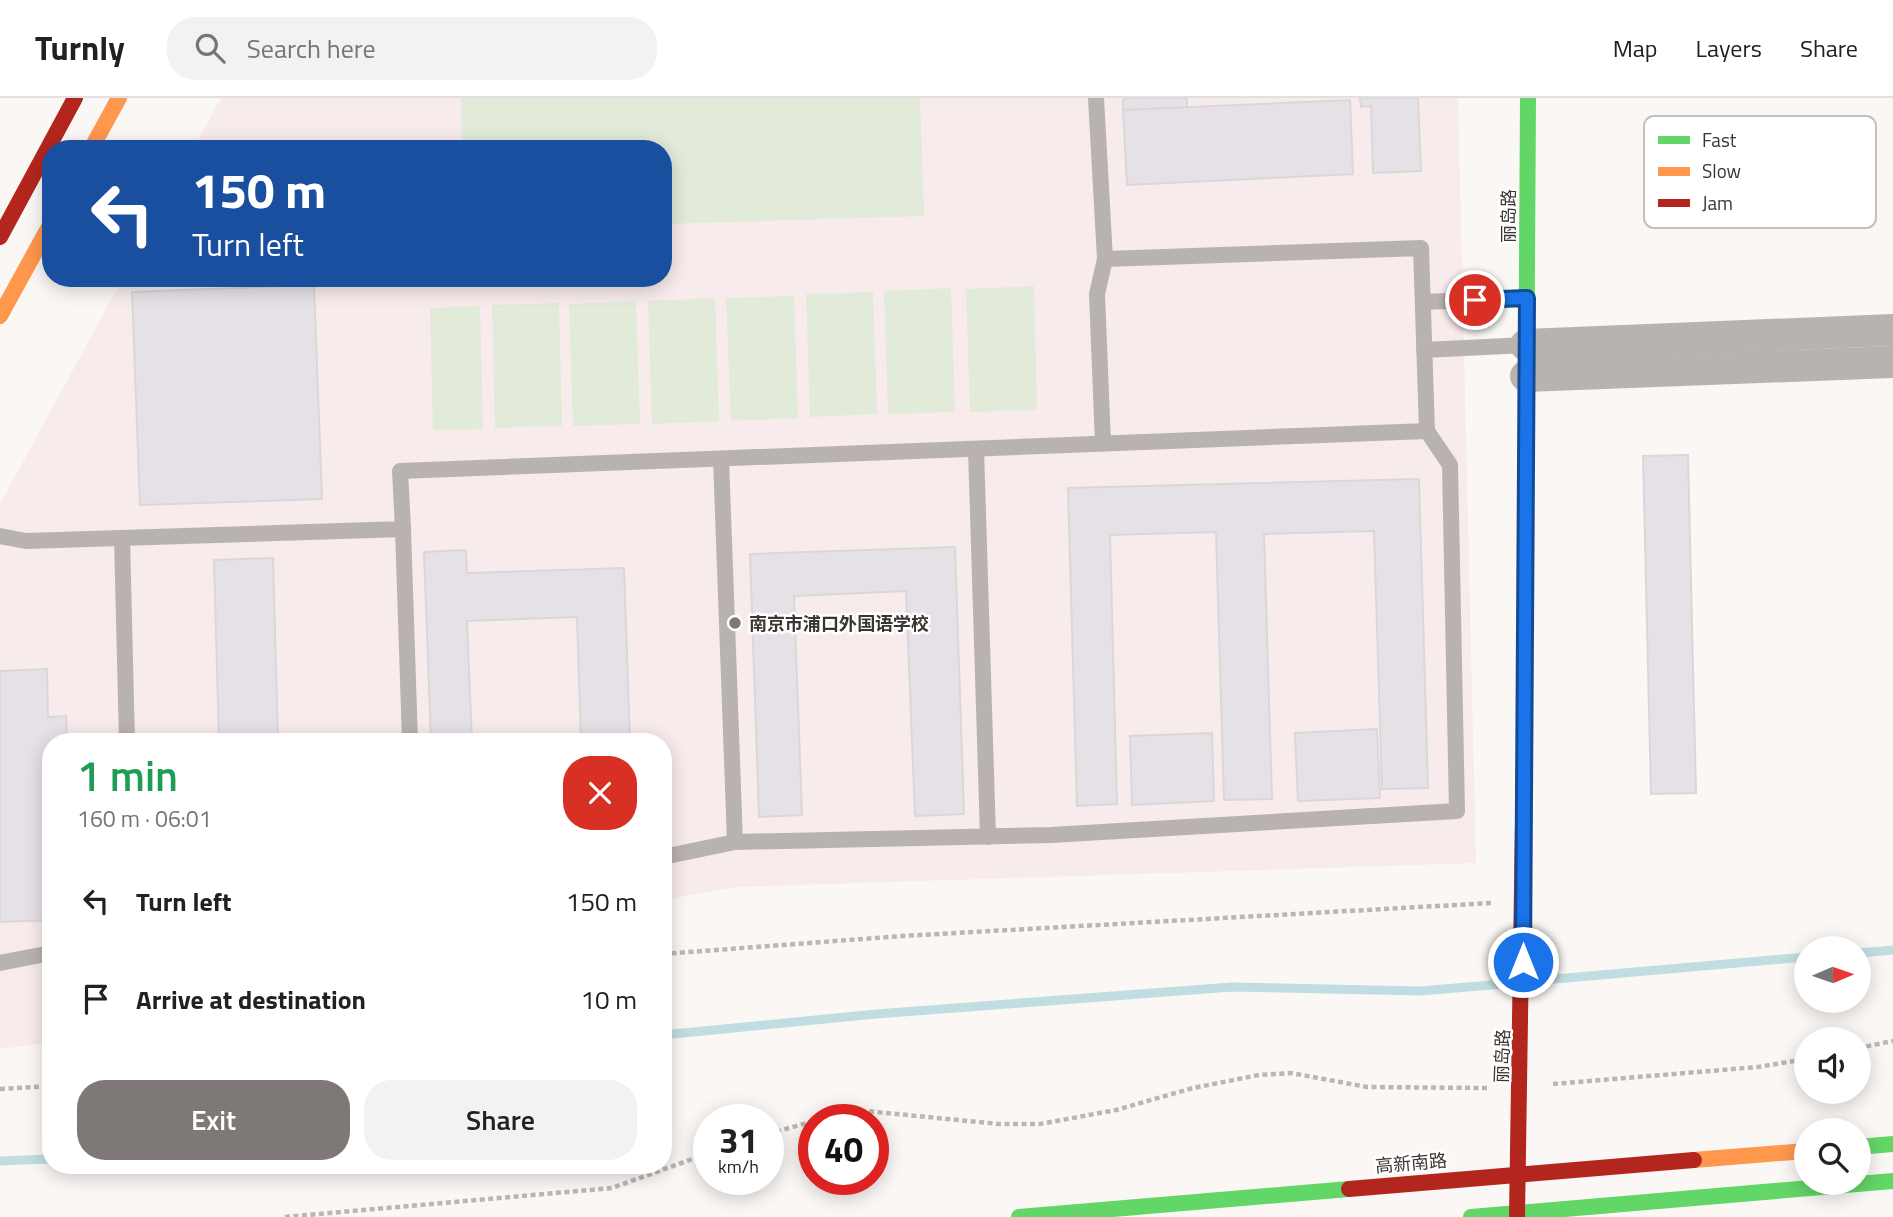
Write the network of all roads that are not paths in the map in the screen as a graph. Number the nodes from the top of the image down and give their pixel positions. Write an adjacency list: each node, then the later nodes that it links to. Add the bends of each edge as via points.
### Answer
1 (75, 98): 5 (main road)
2 (119, 98): 6 (main road)
3 (1096, 98): 10 (lane)
4 (1528, 98): 11 (main road, 丽岛路)
5 (52, 140)
6 (96, 140)
7 (42, 159): 8 (main road)
8 (0, 237)
9 (42, 239): 13 (main road)
10 (1105, 259): 12 (lane, via 1421,248); 20 (lane, via 1097,294)
11 (1527, 298): 12 (lane); 15 (main road, 丽岛路)
12 (1423, 302): 16 (lane)
13 (0, 316)
14 (1893, 330): 15 (street)
15 (1526, 345): 16 (lane); 18 (main road, 丽岛路)
16 (1424, 349): 19 (lane)
17 (1893, 362): 18 (street)
18 (1526, 376): 36 (main road, 丽岛路)
19 (1427, 431): 20 (lane); 28 (lane, via 1450,465 1457,811)
20 (1103, 444): 21 (lane)
21 (976, 449): 22 (lane); 28 (lane)
22 (722, 459): 23 (lane, via 400,471); 29 (lane)
23 (403, 529): 24 (lane); 27 (lane)
24 (122, 538): 25 (lane); 26 (lane)
25 (2, 539)
26 (127, 733)
27 (410, 733)
28 (988, 837): 29 (lane)
29 (735, 842): 30 (lane)
30 (672, 855)
31 (42, 955): 32 (lane)
32 (0, 963)
33 (1893, 1144): 34 (main road)
34 (1871, 1146)
35 (1794, 1152): 36 (main road, 高新南路)
36 (1518, 1173): 38 (main road, 丽岛路); 39 (main road, 高新南路)
37 (1893, 1181): 38 (main road)
38 (1517, 1215): 40 (main road)
39 (1019, 1217)
40 (1471, 1217)

